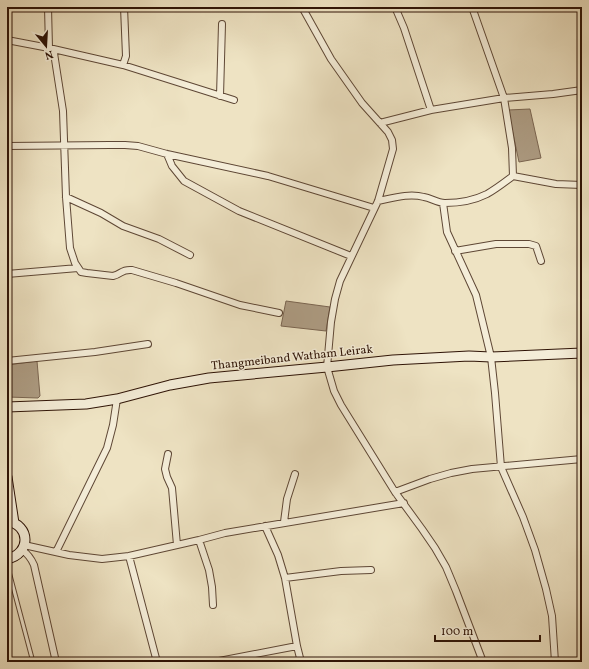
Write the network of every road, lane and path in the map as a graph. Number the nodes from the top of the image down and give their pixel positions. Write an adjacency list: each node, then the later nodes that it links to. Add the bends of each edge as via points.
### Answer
1 (48, 7): 8 (street)
2 (124, 7): 9 (street, via 126,56)
3 (302, 7): 15 (street, via 331,59 362,103)
4 (395, 7): 14 (street)
5 (472, 7): 12 (street)
6 (222, 24): 11 (street)
7 (7, 40): 8 (street)
8 (49, 48): 9 (street); 17 (street, via 55,59)
9 (123, 65): 11 (street)
10 (582, 90): 12 (street)
11 (220, 96): 13 (street)
12 (504, 98): 14 (street); 19 (street, via 512,148)
13 (234, 100)
14 (431, 110): 15 (street)
15 (380, 123): 22 (street, via 388,132 393,149)
16 (7, 146): 17 (street)
17 (64, 146): 18 (street, via 125,145); 21 (street)
18 (168, 154): 24 (street, via 268,176); 27 (street, via 172,166 184,181 239,211)
19 (513, 176): 20 (street, via 556,184); 23 (street, via 487,194)
20 (582, 185)
21 (66, 197): 26 (street, via 123,226 159,239); 29 (street, via 70,248)
22 (378, 201): 23 (street, via 416,195); 24 (street)
23 (443, 203): 25 (street, via 447,232)
24 (374, 208): 27 (street)
25 (455, 251): 28 (street, via 496,244 529,244 536,246); 34 (street, via 476,295)
26 (190, 255)
27 (351, 256): 36 (street, via 335,299)
28 (541, 261)
29 (78, 268): 30 (street); 31 (street, via 81,272 113,276 122,270 132,270 240,305)
30 (7, 274)
31 (279, 313)
32 (148, 344): 35 (street)
33 (582, 353): 34 (street, Thangmeiband Watham Leirak)
34 (491, 357): 36 (street, Thangmeiband Watham Leirak, via 393,360); 41 (street)
35 (7, 361)
36 (327, 367): 37 (street, Thangmeiband Watham Leirak, via 209,378); 44 (street, via 334,392 341,405)
37 (117, 399): 38 (street, Thangmeiband Watham Leirak, via 86,404); 52 (street, via 107,448)
38 (7, 407)
39 (168, 454): 50 (street, via 165,469 172,488)
40 (582, 459): 41 (street)
41 (501, 467): 44 (street, via 451,473); 66 (street, via 523,517 546,589 552,616)
42 (295, 474): 47 (street, via 287,499)
43 (7, 477): 46 (street)
44 (395, 492): 45 (street)
45 (404, 503): 47 (street); 65 (street, via 446,567)
46 (11, 522): 51 (street, via 23,532)
47 (284, 522): 48 (street)
48 (265, 526): 49 (street); 57 (street)
49 (199, 540): 50 (street); 58 (street, via 209,570)
50 (177, 545): 53 (street)
51 (23, 547): 52 (street); 54 (street, via 19,554); 61 (street, via 34,565)
52 (56, 552): 53 (street, via 102,559)
53 (129, 556): 62 (street)
54 (7, 559)
55 (7, 564): 60 (lane)
56 (371, 570): 57 (street)
57 (285, 578): 59 (street)
58 (213, 605)
59 (297, 646): 63 (street); 64 (street)
60 (34, 662)
61 (56, 662)
62 (157, 662)
63 (214, 662)
64 (301, 662)
65 (483, 662)
66 (555, 662)

